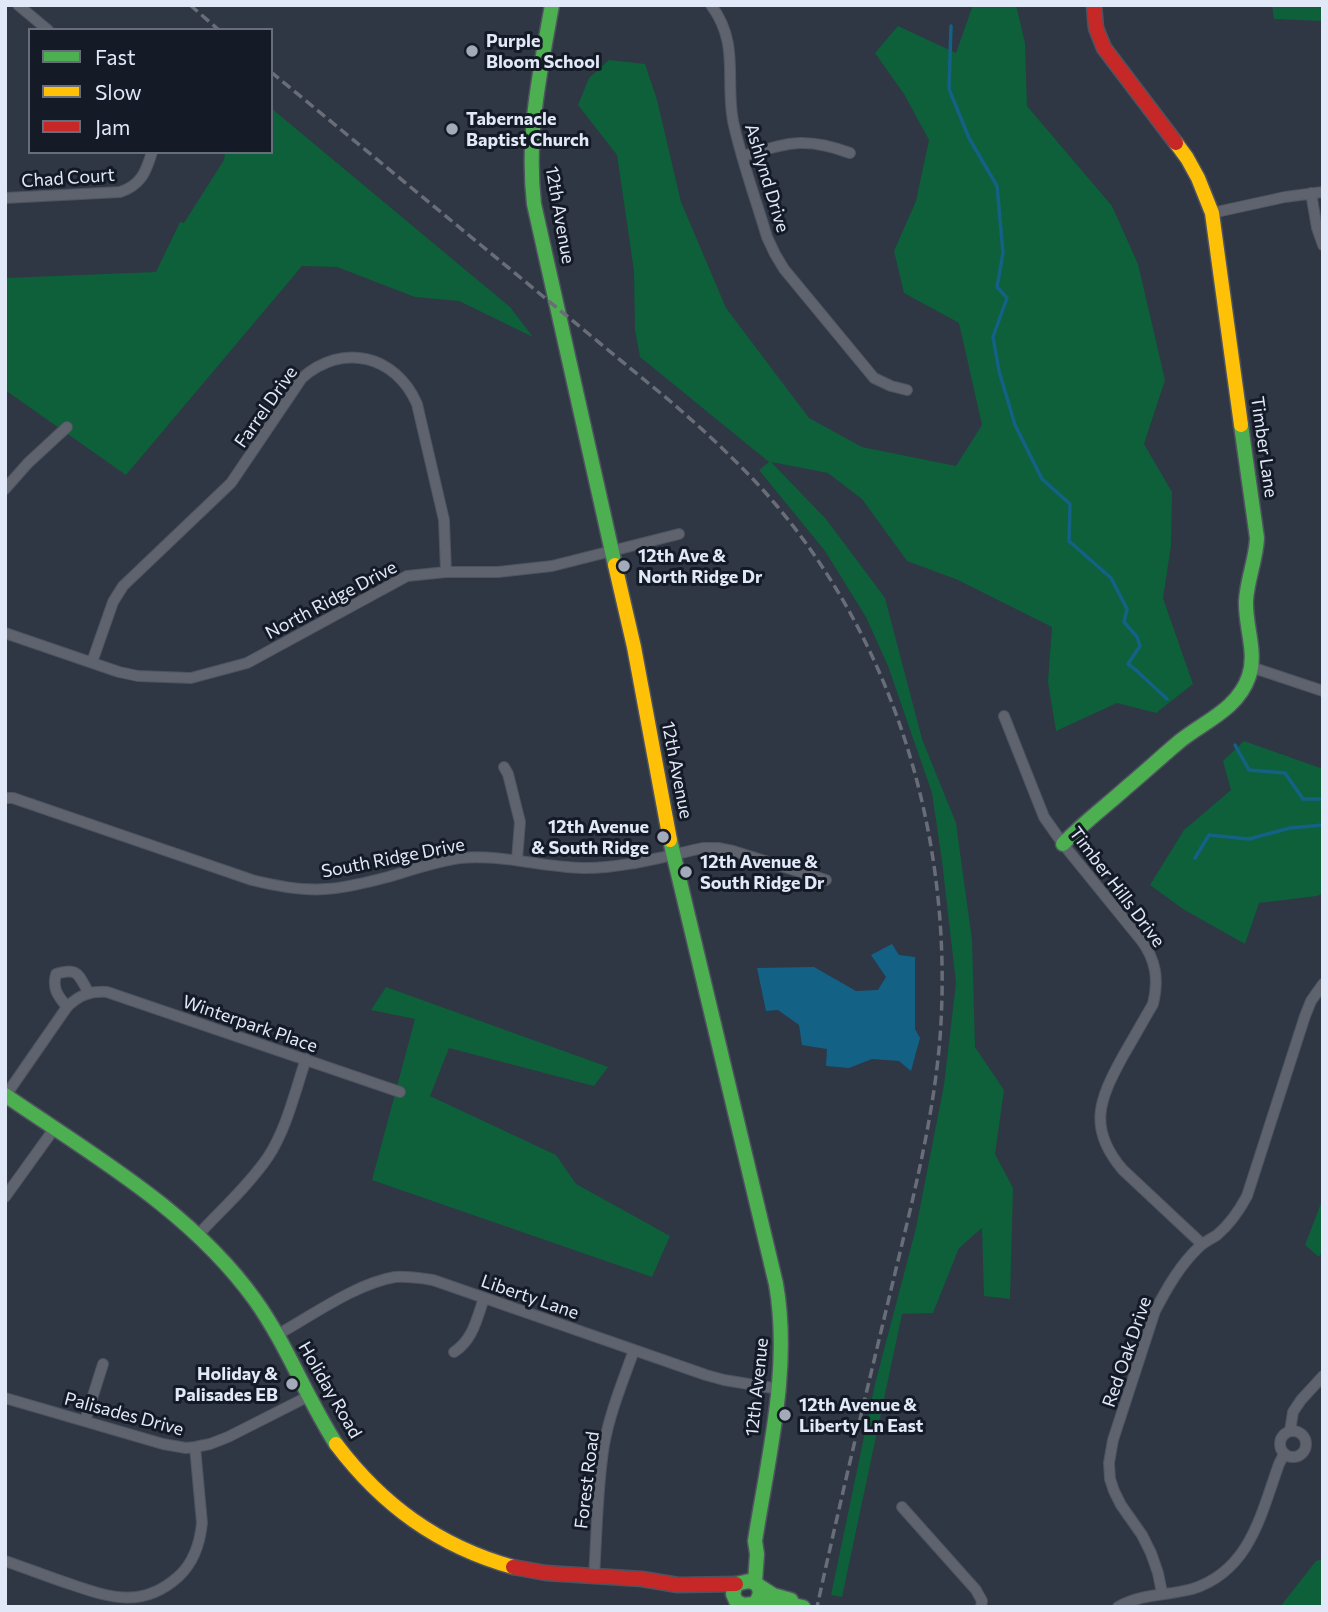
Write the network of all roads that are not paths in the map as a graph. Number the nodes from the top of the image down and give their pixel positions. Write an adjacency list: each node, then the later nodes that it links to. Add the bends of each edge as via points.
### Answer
1 (18, 5): 5 (street)
2 (552, 5): 18 (street, 12th Avenue, via 532,125 531,178)
3 (711, 5): 8 (street, Ashlynd Drive, via 723,23 729,46 733,121)
4 (1094, 5): 12 (street, Timber Lane, via 1104,48 1187,158)
5 (46, 28)
6 (850, 153): 8 (street, via 800,142)
7 (151, 154): 11 (street, Chad Court, via 139,181 120,192)
8 (743, 156): 14 (street, Ashlynd Drive, via 767,237 784,269 874,378)
9 (1323, 192): 10 (street)
10 (1311, 193): 12 (street); 13 (street)
11 (5, 198)
12 (1212, 213): 22 (street, Timber Lane, via 1257,538 1246,605)
13 (1323, 245)
14 (907, 390)
15 (67, 427): 16 (street)
16 (7, 485)
17 (679, 534): 18 (street, North Ridge Drive)
18 (614, 551): 19 (street, North Ridge Drive, via 552,566); 28 (street, 12th Avenue)
19 (446, 572): 21 (street, North Ridge Drive, via 407,576 247,663 207,675 138,676); 21 (street, Farrel Drive, via 444,520 413,396 401,378 383,365 339,358 302,378 231,483 123,586)
20 (5, 633): 21 (street, North Ridge Drive)
21 (92, 662)
22 (1251, 667): 23 (street); 27 (street, via 1244,687 1225,711 1188,735)
23 (1323, 691)
24 (1004, 716): 27 (street, Timber Hills Drive, via 1044,817)
25 (503, 767): 29 (street, via 520,822)
26 (5, 798): 29 (street, South Ridge Drive, via 252,880 287,887 326,890 459,859)
27 (1063, 844): 40 (street, Timber Hills Drive, via 1149,951 1157,977 1153,1004 1102,1098 1105,1144 1122,1170)
28 (673, 854): 29 (street, South Ridge Drive, via 582,868); 30 (street, South Ridge Drive, via 718,848); 47 (street, 12th Avenue, via 776,1284 782,1342)
29 (517, 860)
30 (826, 880)
31 (1323, 984): 40 (street, Red Oak Drive, via 1305,1016 1247,1196 1229,1223)
32 (89, 993): 33 (street); 33 (street, via 77,974 69,970 56,974 56,993); 34 (street, Winterpark Place, via 107,992)
33 (66, 1007): 36 (street)
34 (306, 1059): 35 (street, Winterpark Place); 39 (street, via 269,1155)
35 (400, 1091)
36 (6, 1095): 37 (street, Holiday Road)
37 (54, 1129): 38 (street); 39 (street, Holiday Road)
38 (5, 1197)
39 (198, 1234): 42 (street, Holiday Road, via 246,1287)
40 (1202, 1244): 61 (street, Red Oak Drive, via 1178,1271 1155,1311 1110,1450 1114,1491 1152,1553)
41 (484, 1298): 42 (street, Liberty Lane, via 433,1280 396,1277 358,1288); 43 (street, Liberty Lane); 44 (street, via 469,1339)
42 (277, 1335): 48 (street, Holiday Road)
43 (634, 1350): 47 (street, Liberty Lane, via 724,1380); 57 (street, Forest Road, via 605,1442)
44 (454, 1352)
45 (103, 1364): 50 (street)
46 (1323, 1376): 51 (street, via 1293,1412)
47 (779, 1389): 55 (street, 12th Avenue)
48 (309, 1396): 52 (street, Palisades Drive, via 228,1437); 57 (street, Holiday Road, via 355,1467 390,1503 429,1532 461,1550 516,1568)
49 (5, 1398): 50 (street, Palisades Drive)
50 (85, 1422): 52 (street, Palisades Drive, via 163,1444)
51 (1290, 1431): 53 (street, via 1280,1440); 53 (street, via 1301,1433 1306,1449 1300,1455)
52 (195, 1447): 56 (street, via 202,1523 199,1544 191,1562 170,1584 149,1595 115,1598)
53 (1284, 1454): 61 (street, via 1254,1532 1238,1559 1210,1581)
54 (902, 1507): 65 (street, via 976,1590)
55 (755, 1541): 58 (street, 12th Avenue); 59 (street, 12th Avenue)
56 (5, 1561)
57 (594, 1576): 60 (street, Holiday Road)
58 (737, 1583): 59 (street); 60 (street, Holiday Road); 62 (street, via 733,1592)
59 (755, 1583): 62 (street, via 760,1594); 63 (street)
60 (682, 1585): 62 (street, Holiday Road)
61 (1162, 1593): 66 (street)
62 (745, 1604): 64 (street, Holiday Road)
63 (795, 1606)
64 (778, 1607)
65 (981, 1607)
66 (1118, 1607)

